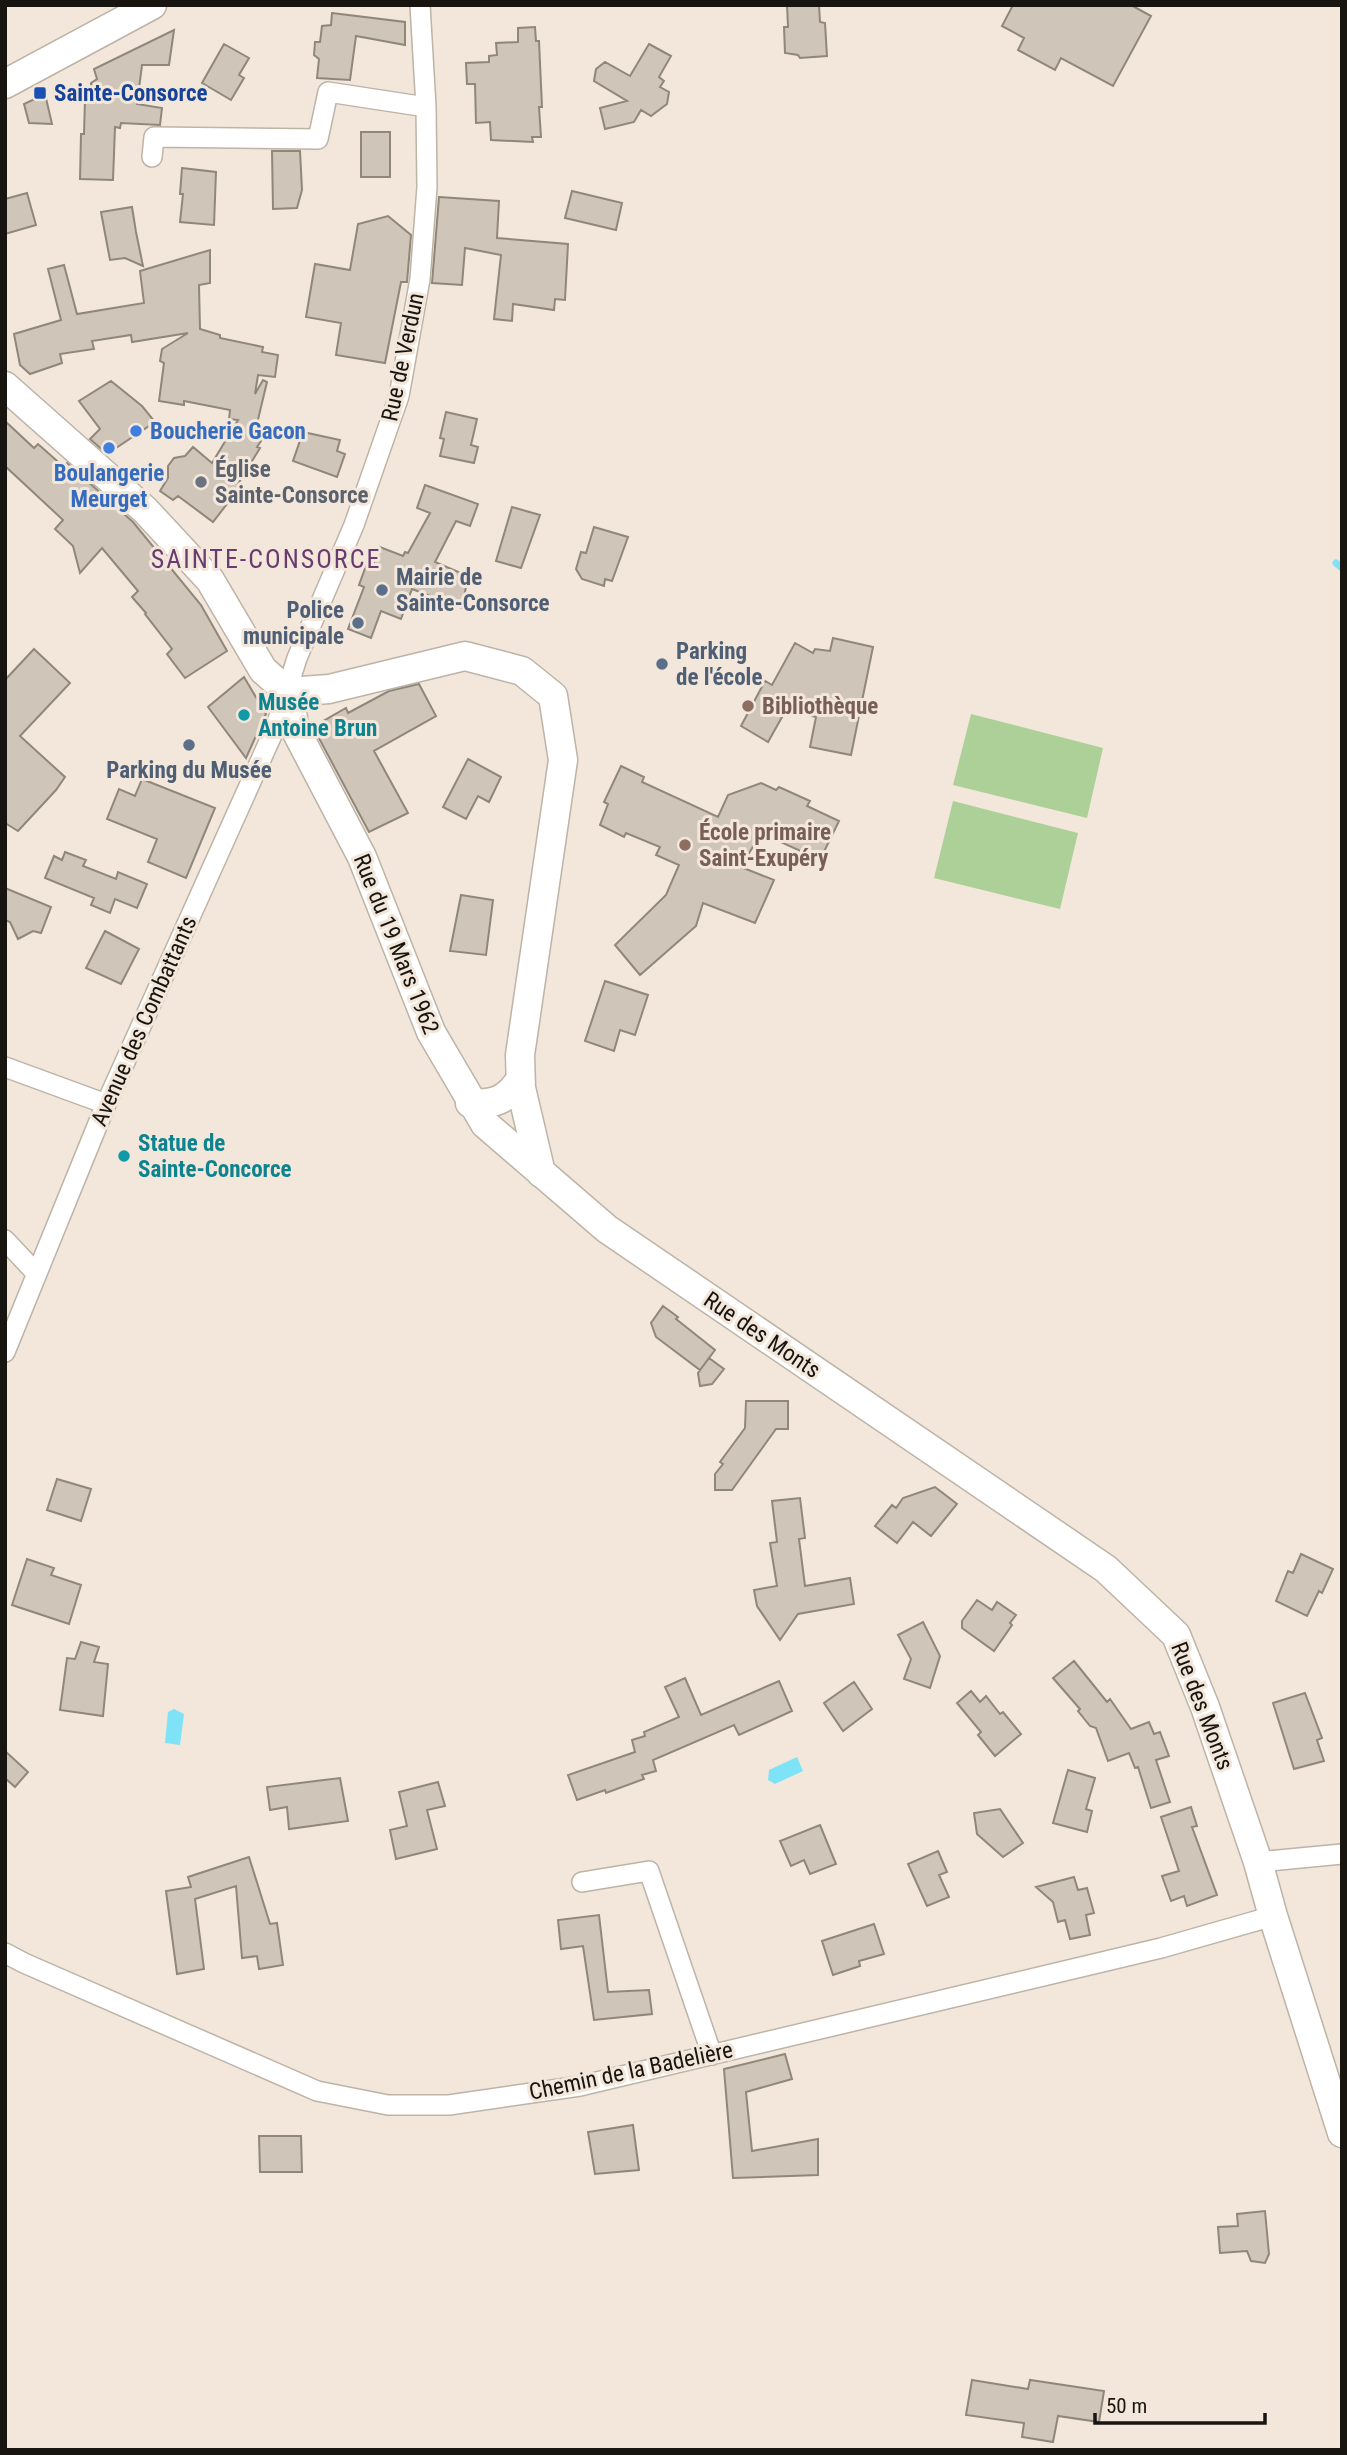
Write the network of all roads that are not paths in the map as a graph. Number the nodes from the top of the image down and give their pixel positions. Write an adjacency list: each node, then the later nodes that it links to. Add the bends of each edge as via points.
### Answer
1 (152, 5): 3 (street)
2 (420, 5): 4 (street, Rue de Verdun)
3 (5, 84)
4 (426, 107): 5 (street, via 328,92 318,139 154,137); 7 (street, Rue de Verdun, via 428,187 420,279 399,396 354,524 297,658)
5 (152, 157)
6 (5, 386): 7 (street, via 145,510 209,580 263,670)
7 (288, 692): 9 (street, via 329,689 465,656 522,671 553,696 563,760 523,1024); 10 (street, Rue du 19 Mars 1962, via 295,729 362,857 431,1032); 11 (street, Avenue des Combattants)
8 (5, 1067): 11 (street)
9 (520, 1080): 10 (street, via 503,1100); 12 (street)
10 (470, 1103): 12 (street, Rue du 19 Mars 1962, via 485,1124)
11 (106, 1104): 14 (street, Avenue des Combattants)
12 (541, 1173): 17 (street, Rue des Monts, via 607,1229 1106,1569 1176,1634)
13 (5, 1240): 14 (street)
14 (36, 1273): 15 (street, Avenue des Combattants)
15 (5, 1352)
16 (1342, 1854): 17 (street)
17 (1258, 1862): 19 (street, Rue des Monts)
18 (582, 1882): 21 (street, via 649,1871)
19 (1273, 1916): 21 (street, Chemin de la Badelière, via 1161,1948); 22 (street, Rue des Monts)
20 (5, 1953): 21 (street, Chemin de la Badelière, via 317,2091 388,2105 449,2105 580,2086)
21 (712, 2055)
22 (1342, 2133)

